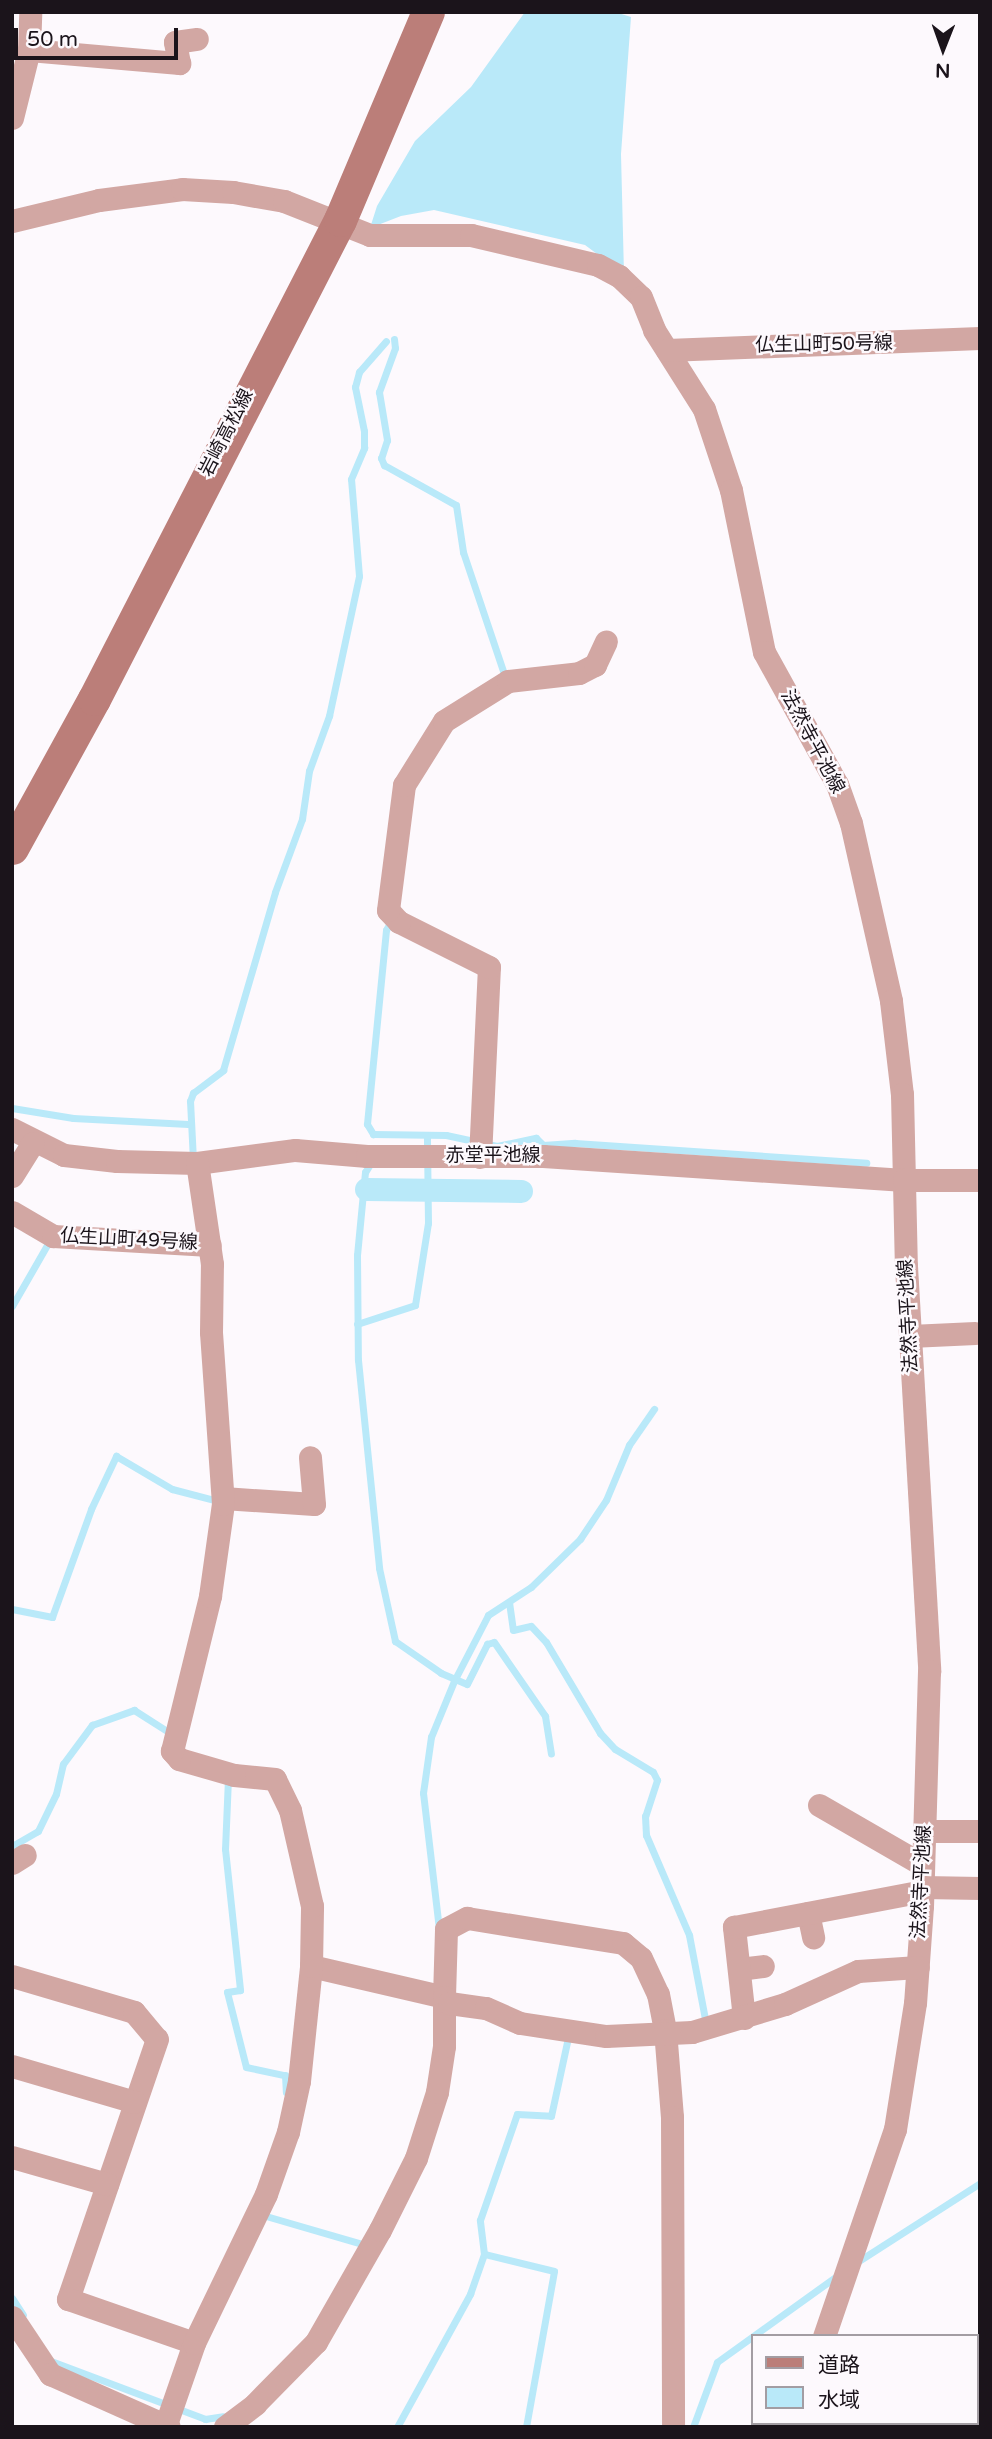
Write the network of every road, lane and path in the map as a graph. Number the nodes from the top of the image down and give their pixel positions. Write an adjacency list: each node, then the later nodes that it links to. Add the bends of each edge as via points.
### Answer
1 (30, 12): 4 (street)
2 (428, 12): 6 (main road, 岩崎高松線)
3 (197, 39): 4 (street, via 175,42 179,63)
4 (29, 50): 5 (street)
5 (12, 118)
6 (340, 220): 7 (street, 法然寺平池線, via 284,201 182,189 99,200); 9 (street, 法然寺平池線, via 370,235 471,235 598,265 619,276 641,297); 11 (main road, 岩崎高松線, via 94,699)
7 (12, 221)
8 (980, 338): 9 (street, 仏生山町50号線)
9 (667, 350): 17 (street, 法然寺平池線, via 704,409 731,490 764,652 837,785 851,823 891,1001 901,1088)
10 (606, 641): 14 (street, via 595,665 579,673 508,681 444,721 404,785 388,910 399,922 489,967)
11 (12, 848)
12 (12, 1129): 13 (street, 赤堂平池線)
13 (33, 1143): 15 (street, 赤堂平池線, via 64,1155); 16 (street)
14 (480, 1157): 15 (street, 赤堂平池線, via 295,1150); 17 (street, 赤堂平池線, via 600,1158)
15 (197, 1163): 20 (street)
16 (12, 1175)
17 (904, 1180): 18 (street, 赤堂平池線); 22 (street, 法然寺平池線)
18 (980, 1180)
19 (12, 1212): 20 (street, 仏生山町49号線, via 53,1236)
20 (210, 1245): 24 (street)
21 (975, 1333): 22 (street)
22 (910, 1336): 26 (street, 法然寺平池線, via 929,1671)
23 (310, 1457): 24 (street, via 314,1504)
24 (223, 1498): 32 (street, via 211,1596 172,1751 179,1759 277,1783 290,1810 312,1906)
25 (820, 1805): 28 (street)
26 (924, 1831): 27 (street); 28 (street, 法然寺平池線)
27 (980, 1831)
28 (923, 1881): 29 (street); 30 (street); 34 (street, 法然寺平池線)
29 (980, 1888)
30 (808, 1913): 31 (street); 35 (street, via 734,1927)
31 (813, 1937)
32 (311, 1966): 37 (street); 46 (street, via 299,2081 288,2132 266,2194)
33 (763, 1966): 35 (street)
34 (918, 1967): 38 (street, via 858,1971); 45 (street, 法然寺平池線, via 895,2129)
35 (739, 1969): 38 (street)
36 (12, 1976): 41 (street, via 134,2012 157,2039)
37 (444, 1997): 39 (street, via 449,2003 486,2008 520,2023 606,2036); 39 (street, via 446,1929 457,1920 565,1932 623,1943 636,1951 658,1994); 48 (street, via 437,2092 416,2158 386,2218 316,2342 256,2404)
38 (744, 2018): 39 (street, via 692,2032)
39 (666, 2032): 49 (street, via 672,2117)
40 (12, 2066): 41 (street)
41 (135, 2102): 43 (street)
42 (12, 2157): 43 (street)
43 (107, 2184): 46 (street, via 68,2299)
44 (12, 2317): 47 (street, via 50,2374)
45 (825, 2334)
46 (194, 2343): 47 (street)
47 (168, 2426)
48 (225, 2427)
49 (673, 2427)

